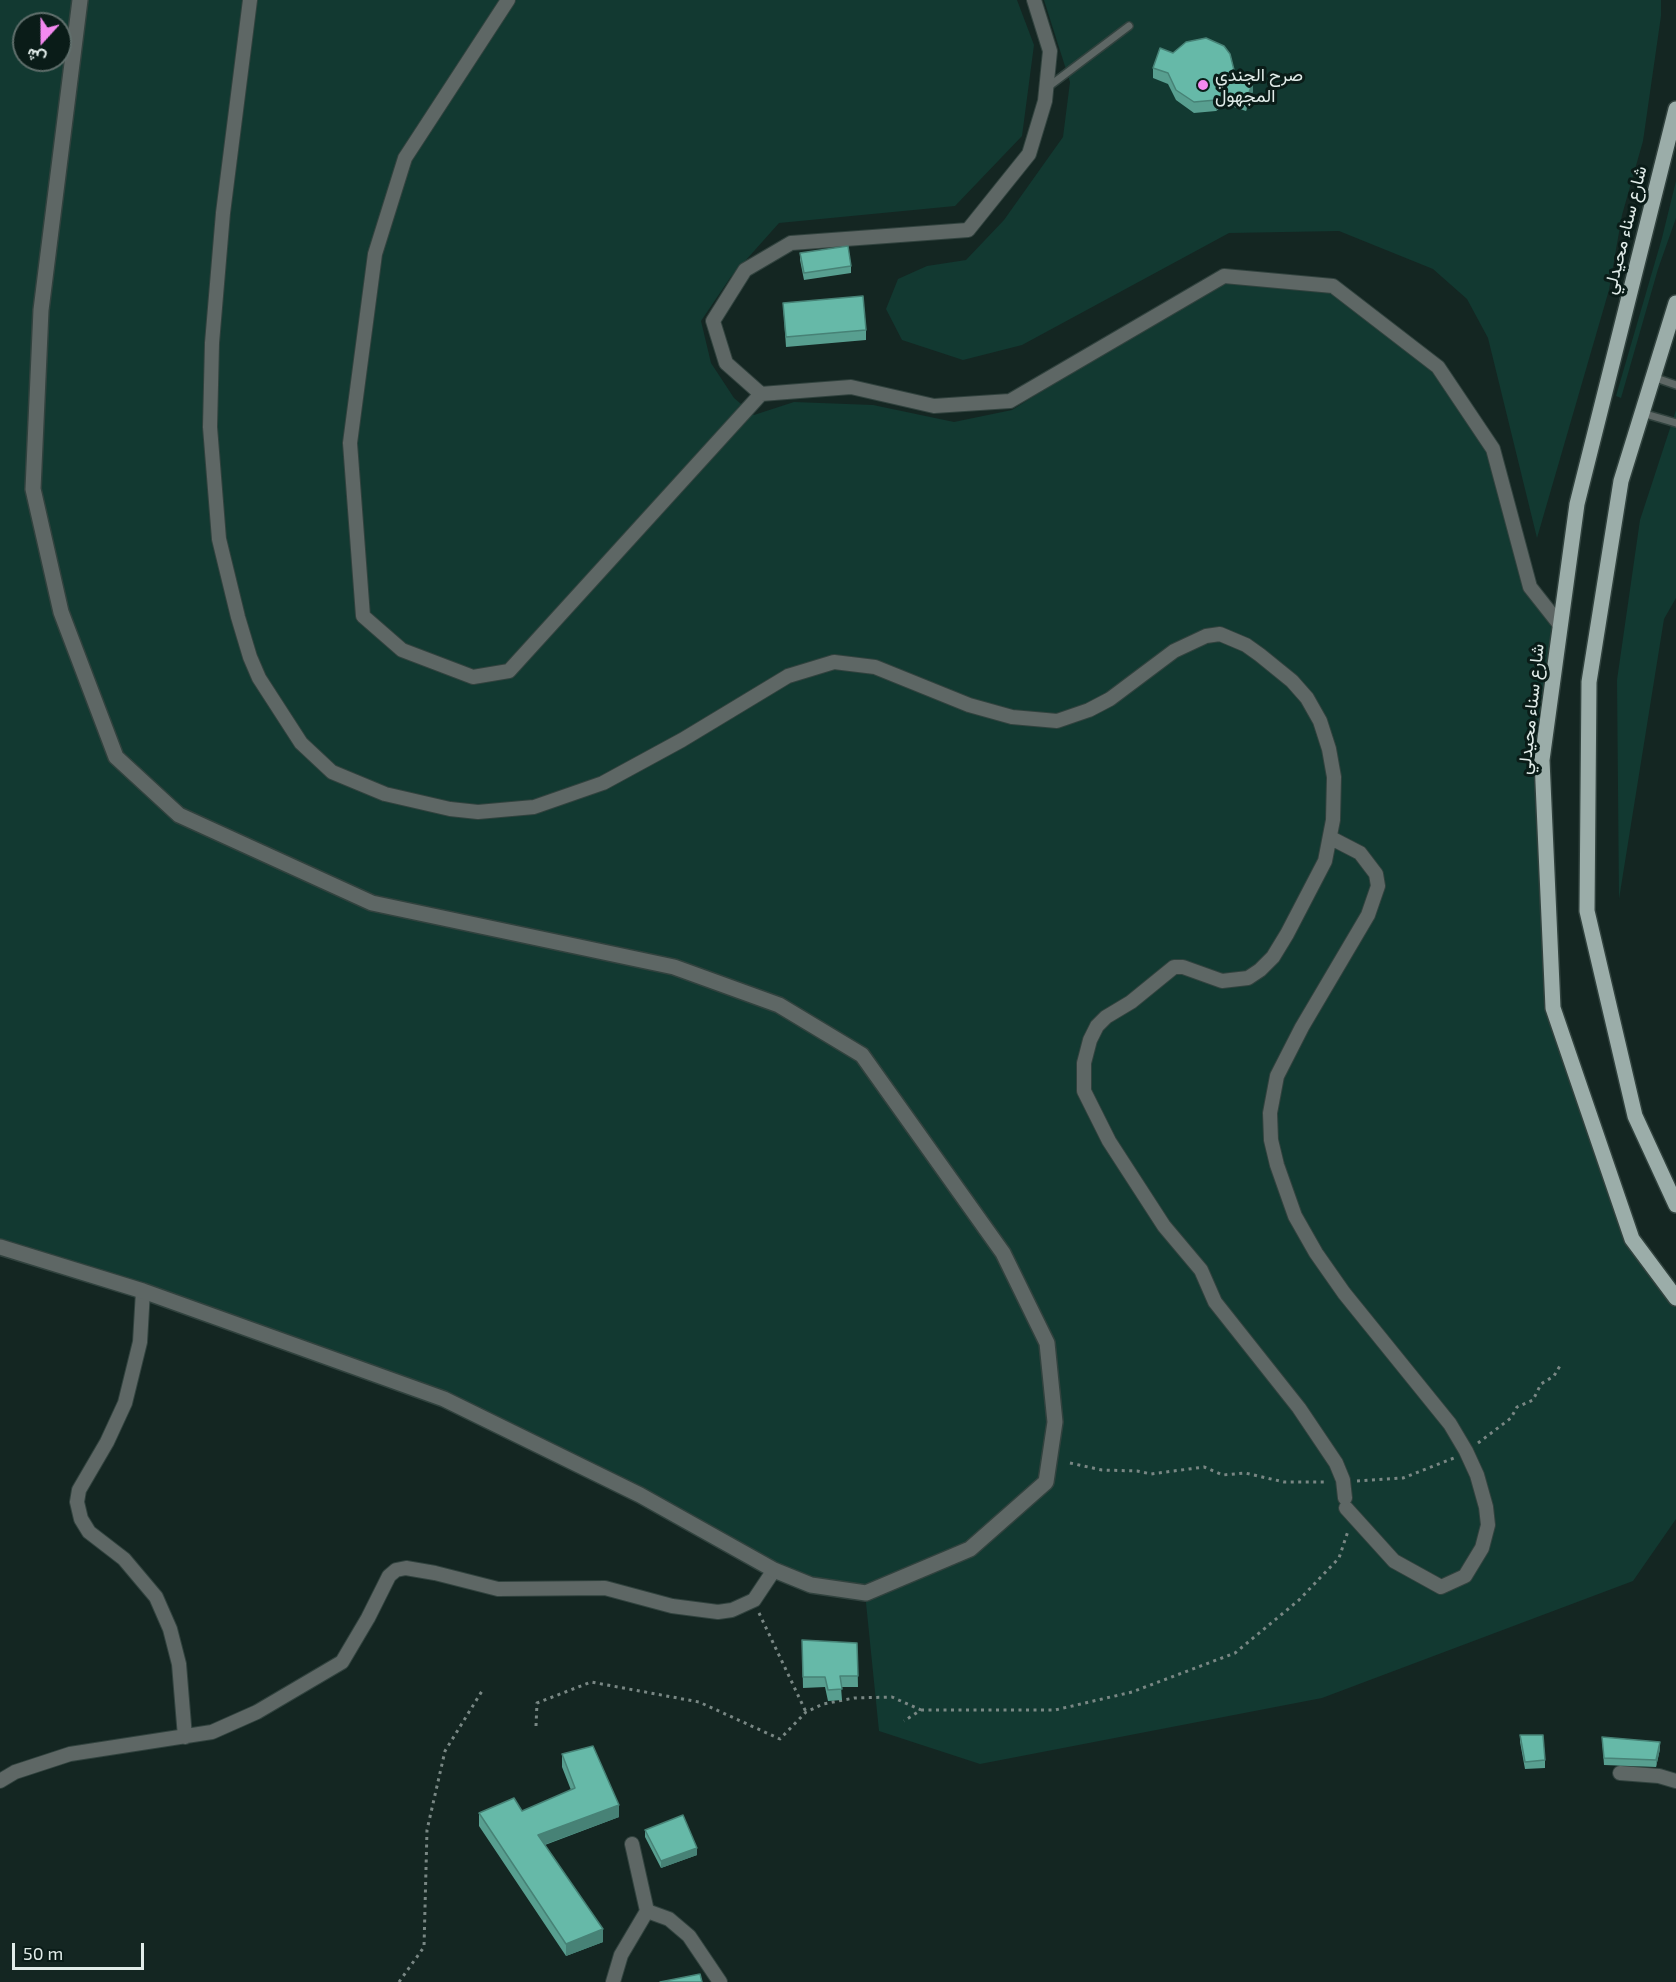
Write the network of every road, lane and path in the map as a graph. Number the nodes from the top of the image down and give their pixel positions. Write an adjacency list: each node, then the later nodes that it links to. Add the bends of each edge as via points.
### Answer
1 (80, 0): 25 (street, via 41,310 33,489 61,612 116,757 179,815 372,903 674,967 779,1005 861,1055 1003,1253 1047,1343 1055,1422 1046,1482 970,1549 866,1593 811,1585)
2 (250, 0): 15 (street, via 222,213 212,343 210,427 219,539 238,616 259,678 302,743 332,772 385,794 450,809 534,807 603,783 788,676 834,662 875,667 1001,714 1057,721 1110,699 1174,651 1220,634 1260,655 1307,698 1320,722 1334,777)
3 (508, 0): 11 (street, via 405,158 375,254 350,443 363,616 402,650 473,677 510,670)
4 (1034, 0): 6 (street, via 1050,51)
5 (1130, 27): 6 (lane)
6 (1046, 89): 11 (street, via 1029,154 968,230 791,243 745,270 713,321 726,363)
7 (1676, 109): 14 (main road, شارع سناء محيدلي, via 1577,504)
8 (1676, 303): 9 (main road)
9 (1653, 377): 10 (lane); 12 (main road)
10 (1676, 385)
11 (761, 394): 14 (street, via 851,387 934,406 1010,401 1224,276 1334,286 1438,367 1493,449 1530,587)
12 (1642, 413): 13 (lane); 16 (main road, via 1621,481 1589,682 1587,911 1635,1116)
13 (1676, 423)
14 (1560, 625): 19 (main road, شارع سناء محيدلي, via 1542,760 1553,1008 1632,1239)
15 (1331, 838): 21 (street, via 1360,853 1376,874 1378,886 1368,915 1277,1076 1270,1113 1276,1166 1295,1216 1316,1253 1450,1424); 23 (street, via 1326,861 1313,887 1272,957 1260,970 1235,981 1222,981 1182,967 1164,972 1097,1026 1090,1040 1083,1079 1089,1103 1139,1190 1201,1270 1224,1315 1299,1408)
16 (1676, 1205)
17 (0, 1247): 18 (street)
18 (143, 1291): 25 (street, via 444,1399 640,1495); 32 (street, via 140,1342 125,1403 79,1490 77,1503 89,1532 124,1559 156,1597 179,1664)
19 (1676, 1298)
20 (1561, 1364): 21 (path, via 1554,1376 1540,1384 1533,1400 1518,1407 1511,1418)
21 (1466, 1451): 23 (path, via 1403,1478); 24 (street, via 1477,1475 1488,1525 1482,1548 1465,1576 1441,1587 1394,1561)
22 (1070, 1463): 23 (path, via 1151,1474 1204,1467 1223,1475 1245,1473 1284,1482)
23 (1343, 1480): 24 (street)
24 (1346, 1503): 28 (path, via 1348,1530 1339,1558 1299,1600 1235,1653 1132,1692 1055,1710)
25 (774, 1570): 26 (street)
26 (754, 1600): 29 (path); 32 (street, via 732,1610 699,1611 605,1588 498,1589 435,1573 396,1570 342,1662 231,1725)
27 (482, 1691): 38 (path, via 446,1751 428,1830 424,1947)
28 (921, 1710): 29 (path, via 892,1697 854,1698); 30 (path)
29 (806, 1712): 31 (path, via 780,1739 699,1702 591,1682 537,1703)
30 (904, 1721)
31 (536, 1726)
32 (185, 1737): 34 (street, via 70,1754)
33 (1620, 1773): 35 (street)
34 (0, 1781)
35 (1676, 1781)
36 (632, 1844): 37 (street)
37 (648, 1911): 39 (street, via 621,1955); 40 (street, via 669,1919 690,1936)
38 (399, 1982)
39 (613, 1982)
40 (720, 1982)

